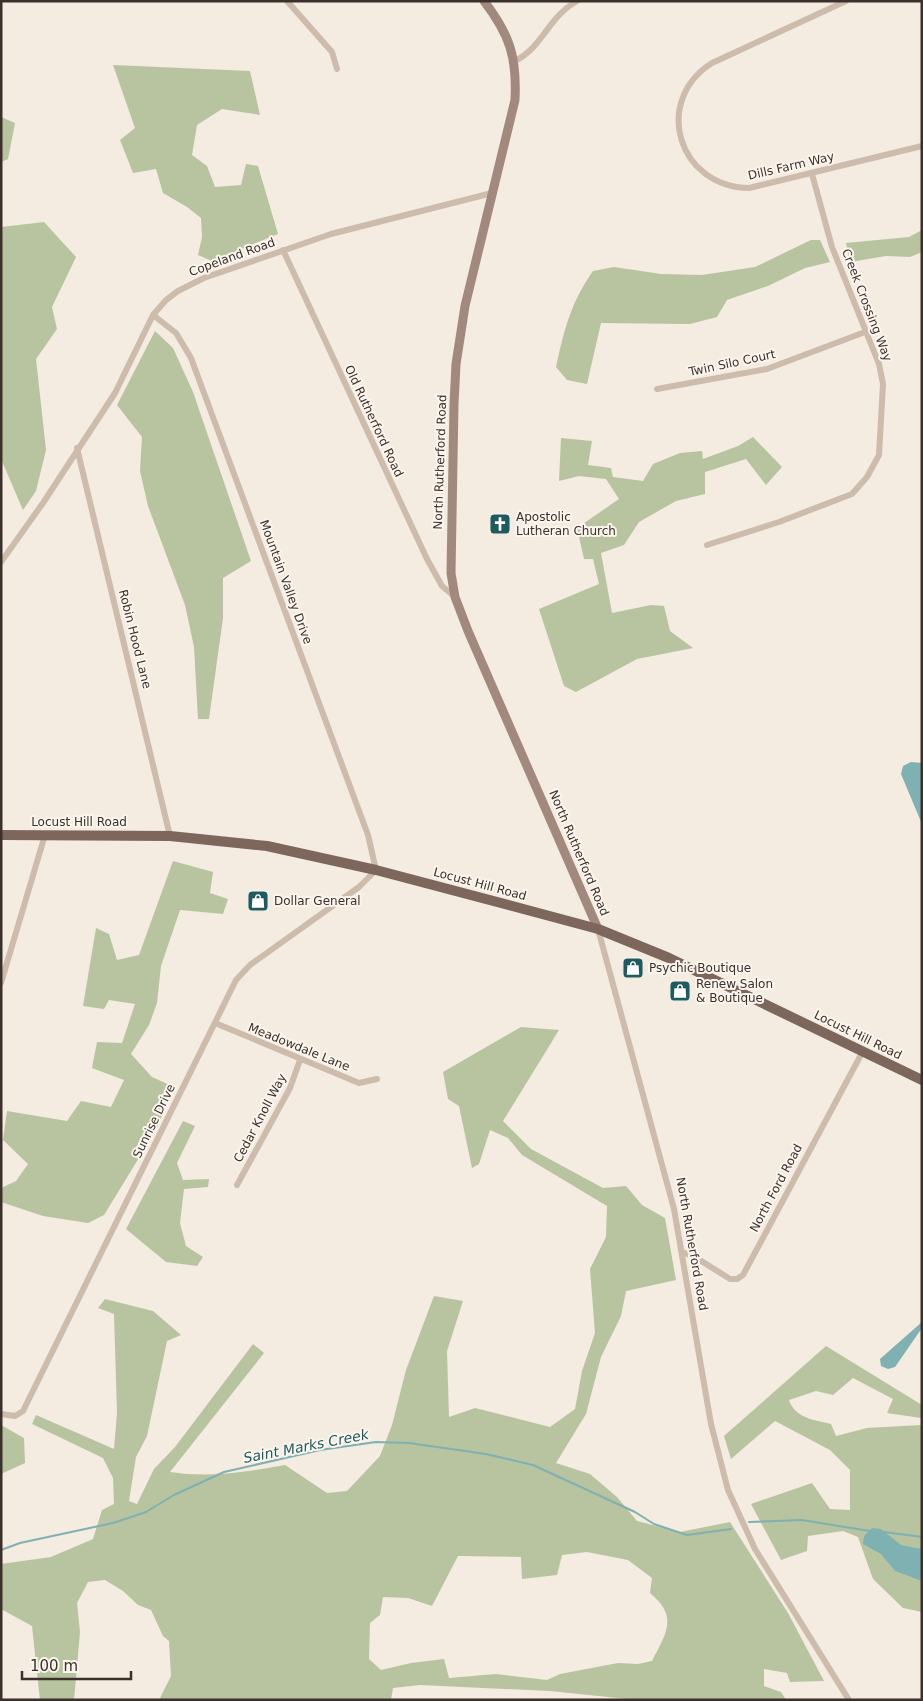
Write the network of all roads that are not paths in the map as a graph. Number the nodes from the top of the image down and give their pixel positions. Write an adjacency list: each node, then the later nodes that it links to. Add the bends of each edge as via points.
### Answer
1 (287, 1): 6 (street, via 332,52)
2 (484, 1): 5 (street, North Rutherford Road, via 501,25)
3 (577, 1): 5 (street, via 556,17 534,48)
4 (846, 1): 8 (street, Dills Farm Way, via 704,68 690,83 679,111 679,132 686,152 700,170 718,183 749,188)
5 (515, 60): 9 (street, North Rutherford Road, via 515,100)
6 (338, 69)
7 (922, 146): 8 (street, Dills Farm Way)
8 (812, 174): 12 (street, Creek Crossing Way, via 832,247)
9 (492, 193): 10 (street, Copeland Road, via 385,218); 17 (street, North Rutherford Road, via 465,306 456,364 450,553)
10 (283, 250): 11 (street, Copeland Road, via 189,284 166,300); 17 (street, Old Rutherford Road, via 427,559 442,586)
11 (153, 316): 14 (street, Copeland Road, via 115,393); 21 (street, Mountain Valley Drive, via 176,333 191,358 368,835)
12 (865, 332): 13 (street, Twin Silo Court, via 767,369); 15 (street, Creek Crossing Way, via 879,364 883,384 879,455 867,477 852,494)
13 (657, 390)
14 (77, 448): 16 (street, Copeland Road); 20 (street, Robin Hood Lane)
15 (707, 545)
16 (1, 562)
17 (455, 597): 22 (street, North Rutherford Road)
18 (45, 834): 19 (main road, Locust Hill Road); 20 (main road, Locust Hill Road); 23 (street)
19 (1, 836)
20 (170, 836): 21 (main road, Locust Hill Road, via 267,846)
21 (376, 870): 22 (main road, Locust Hill Road); 24 (street, Sunrise Drive, via 359,887 242,972)
22 (598, 929): 25 (main road, Locust Hill Road, via 685,965); 30 (street, North Rutherford Road, via 664,1165)
23 (1, 982)
24 (214, 1024): 26 (street, Meadowdale Lane); 31 (street, Sunrise Drive, via 23,1411 15,1416)
25 (863, 1051): 28 (main road, Locust Hill Road); 30 (street, North Ford Road, via 743,1276 730,1279)
26 (300, 1060): 27 (street, Meadowdale Lane, via 360,1083); 29 (street, Cedar Knoll Way, via 290,1088)
27 (377, 1079)
28 (922, 1080)
29 (237, 1185)
30 (682, 1252): 32 (street, North Rutherford Road, via 711,1424 735,1507 755,1549)
31 (1, 1414)
32 (849, 1700)

